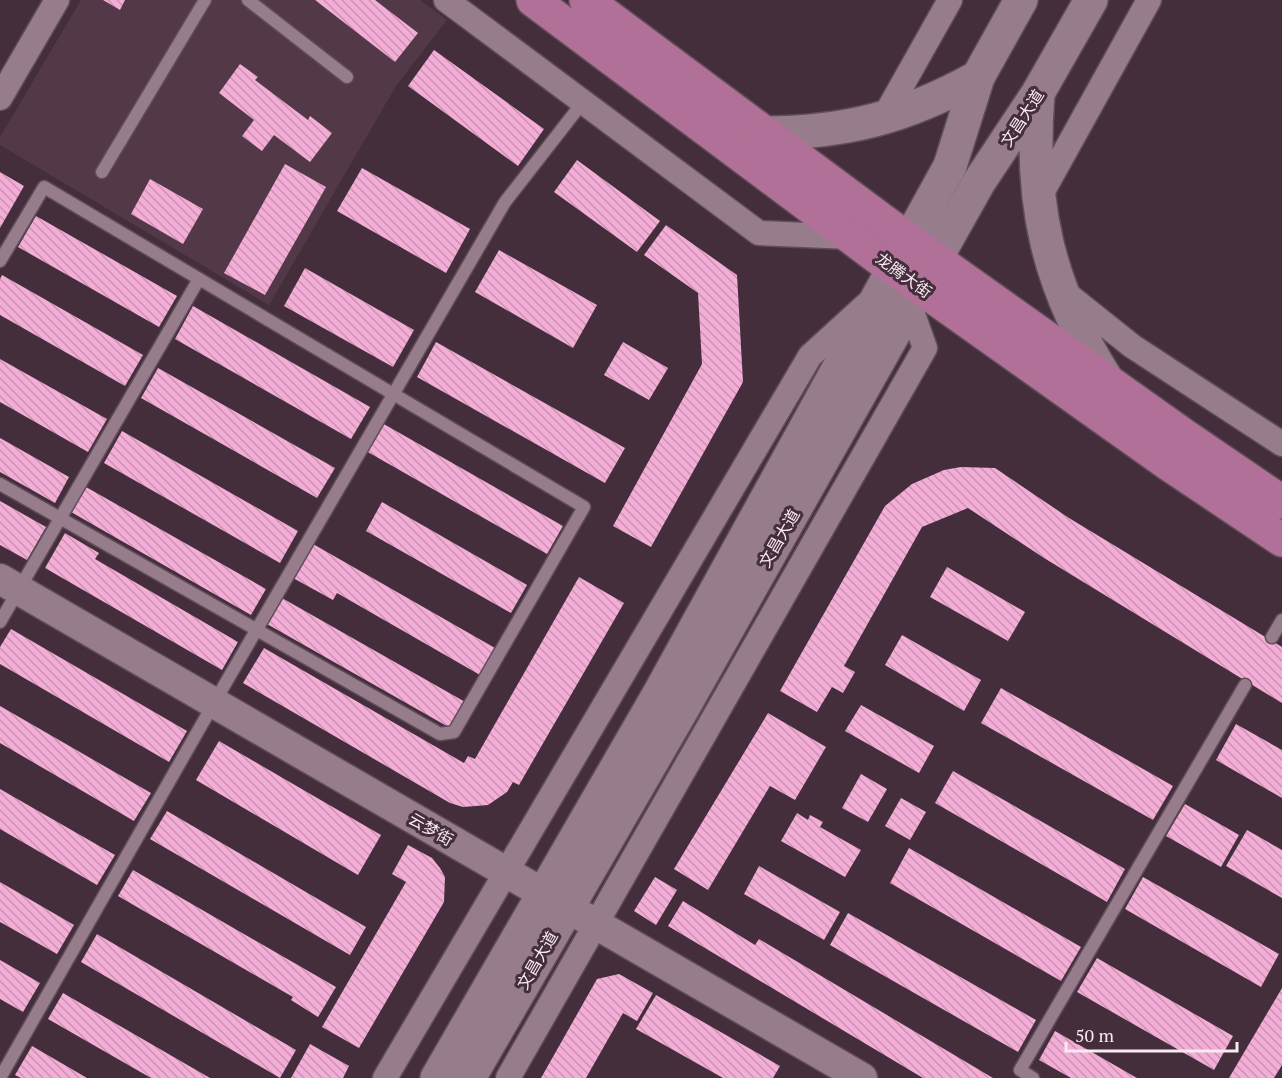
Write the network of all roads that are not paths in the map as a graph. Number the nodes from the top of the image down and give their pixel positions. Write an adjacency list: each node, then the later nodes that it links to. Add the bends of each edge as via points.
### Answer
1 (57, 0): 14 (street)
2 (204, 0): 18 (lane)
3 (248, 0): 11 (lane)
4 (446, 0): 15 (street)
5 (533, 0): 20 (highway, 龙腾大街)
6 (586, 0): 17 (highway, 龙腾大街)
7 (950, 0): 16 (street)
8 (1021, 0): 12 (main road, 文昌大道)
9 (1090, 0): 13 (main road, 文昌大道)
10 (1149, 0): 19 (street)
11 (347, 77)
12 (978, 77): 16 (main road, via 927,104); 21 (main road, 文昌大道, via 950,166)
13 (1038, 93): 19 (main road); 22 (main road, 文昌大道, via 979,182)
14 (0, 98)
15 (583, 102): 20 (street, via 759,233); 29 (lane, via 505,202)
16 (883, 119): 17 (main road, via 823,131)
17 (763, 133): 21 (highway, 龙腾大街)
18 (102, 172)
19 (1038, 200): 26 (main road)
20 (850, 237): 25 (highway, 龙腾大街)
21 (909, 240): 22 (highway, 龙腾大街); 25 (main road, 文昌大道)
22 (936, 259): 27 (main road, 文昌大道); 28 (highway, 龙腾大街)
23 (0, 261): 24 (lane, via 44,187)
24 (199, 279): 29 (lane); 33 (lane)
25 (888, 279): 27 (highway, 龙腾大街); 42 (street, via 810,356); 43 (main road, 文昌大道, via 659,694)
26 (1060, 289): 28 (main road, via 1076,328); 30 (street, via 1132,346)
27 (915, 296): 34 (highway, 龙腾大街); 43 (main road, 文昌大道); 44 (street, via 925,348)
28 (1107, 381): 32 (highway, 龙腾大街)
29 (394, 394): 38 (lane); 38 (lane, via 584,507 454,732 440,734)
30 (1282, 444)
31 (0, 484): 33 (lane)
32 (1282, 502)
33 (60, 518): 35 (lane); 38 (lane)
34 (1282, 540)
35 (9, 584): 37 (lane); 41 (street, 云梦街)
36 (1282, 620): 39 (lane)
37 (0, 621)
38 (256, 630): 41 (lane)
39 (1272, 638)
40 (1245, 685): 51 (lane, via 1020,1070)
41 (214, 703): 42 (street, 云梦街); 45 (lane)
42 (506, 872): 43 (street, 云梦街); 46 (street)
43 (556, 901): 44 (street, 云梦街); 47 (main road, 文昌大道); 48 (main road, 文昌大道)
44 (596, 924): 49 (street); 50 (street, 云梦街)
45 (0, 1078)
46 (385, 1078)
47 (437, 1078)
48 (469, 1078)
49 (508, 1078)
50 (862, 1078)
51 (1033, 1078)

